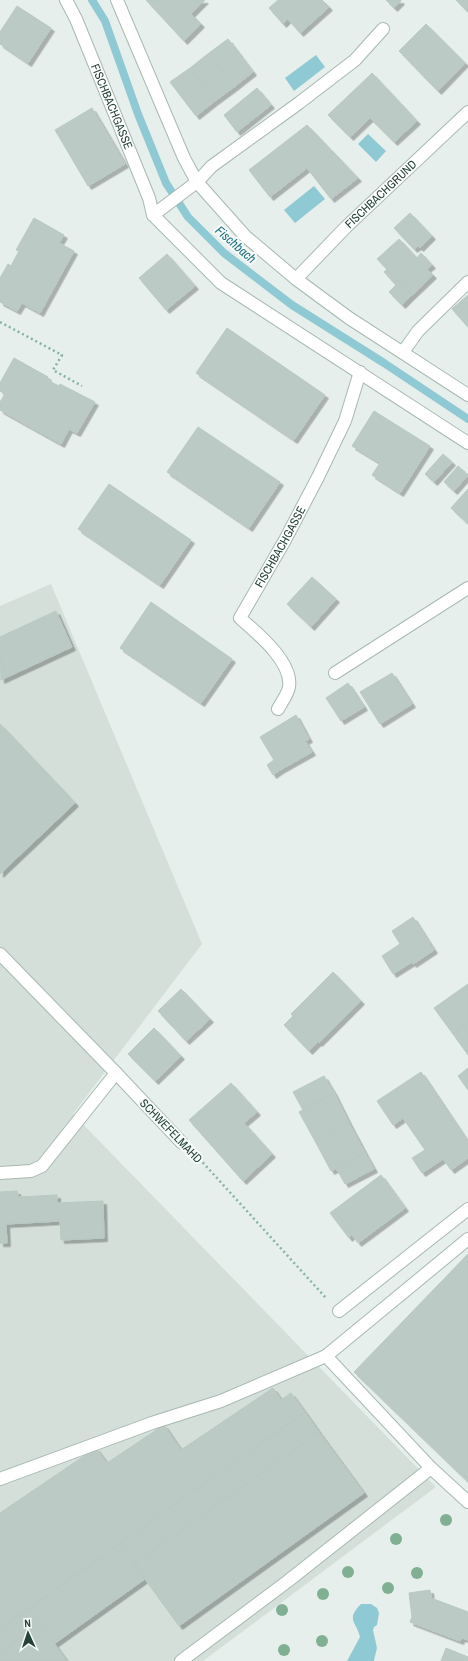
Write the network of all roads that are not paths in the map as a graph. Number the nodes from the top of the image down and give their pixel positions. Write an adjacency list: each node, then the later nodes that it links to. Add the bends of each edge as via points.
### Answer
1 (66, 0): 6 (street, FISCHBACHGASSE, via 149,198)
2 (117, 0): 5 (street, via 184,158)
3 (383, 29): 5 (street, via 355,60 212,166)
4 (468, 112): 7 (street, FISCHBACHGRUND, via 346,227)
5 (192, 185): 6 (street); 7 (street, via 245,236)
6 (153, 215): 10 (street, via 221,283)
7 (296, 279): 9 (street, via 348,318)
8 (468, 282): 9 (street, via 418,331)
9 (403, 352): 11 (street)
10 (360, 372): 12 (street); 15 (street, FISCHBACHGASSE, via 345,422 285,540 240,618 270,646 289,676 289,688)
11 (468, 395)
12 (468, 443)
13 (468, 588): 14 (street)
14 (335, 673)
15 (278, 709)
16 (0, 954): 17 (street, SCHWEFELMAHD)
17 (116, 1073): 18 (street, SCHWEFELMAHD); 19 (street, via 42,1166 31,1171)
18 (182, 1143)
19 (0, 1173)
20 (468, 1209): 22 (street)
21 (468, 1239): 23 (street)
22 (339, 1311)
23 (326, 1356): 24 (street); 25 (street, via 221,1401 152,1423)
24 (431, 1468): 26 (street); 27 (street, via 288,1581)
25 (0, 1479)
26 (468, 1502)
27 (181, 1661)

